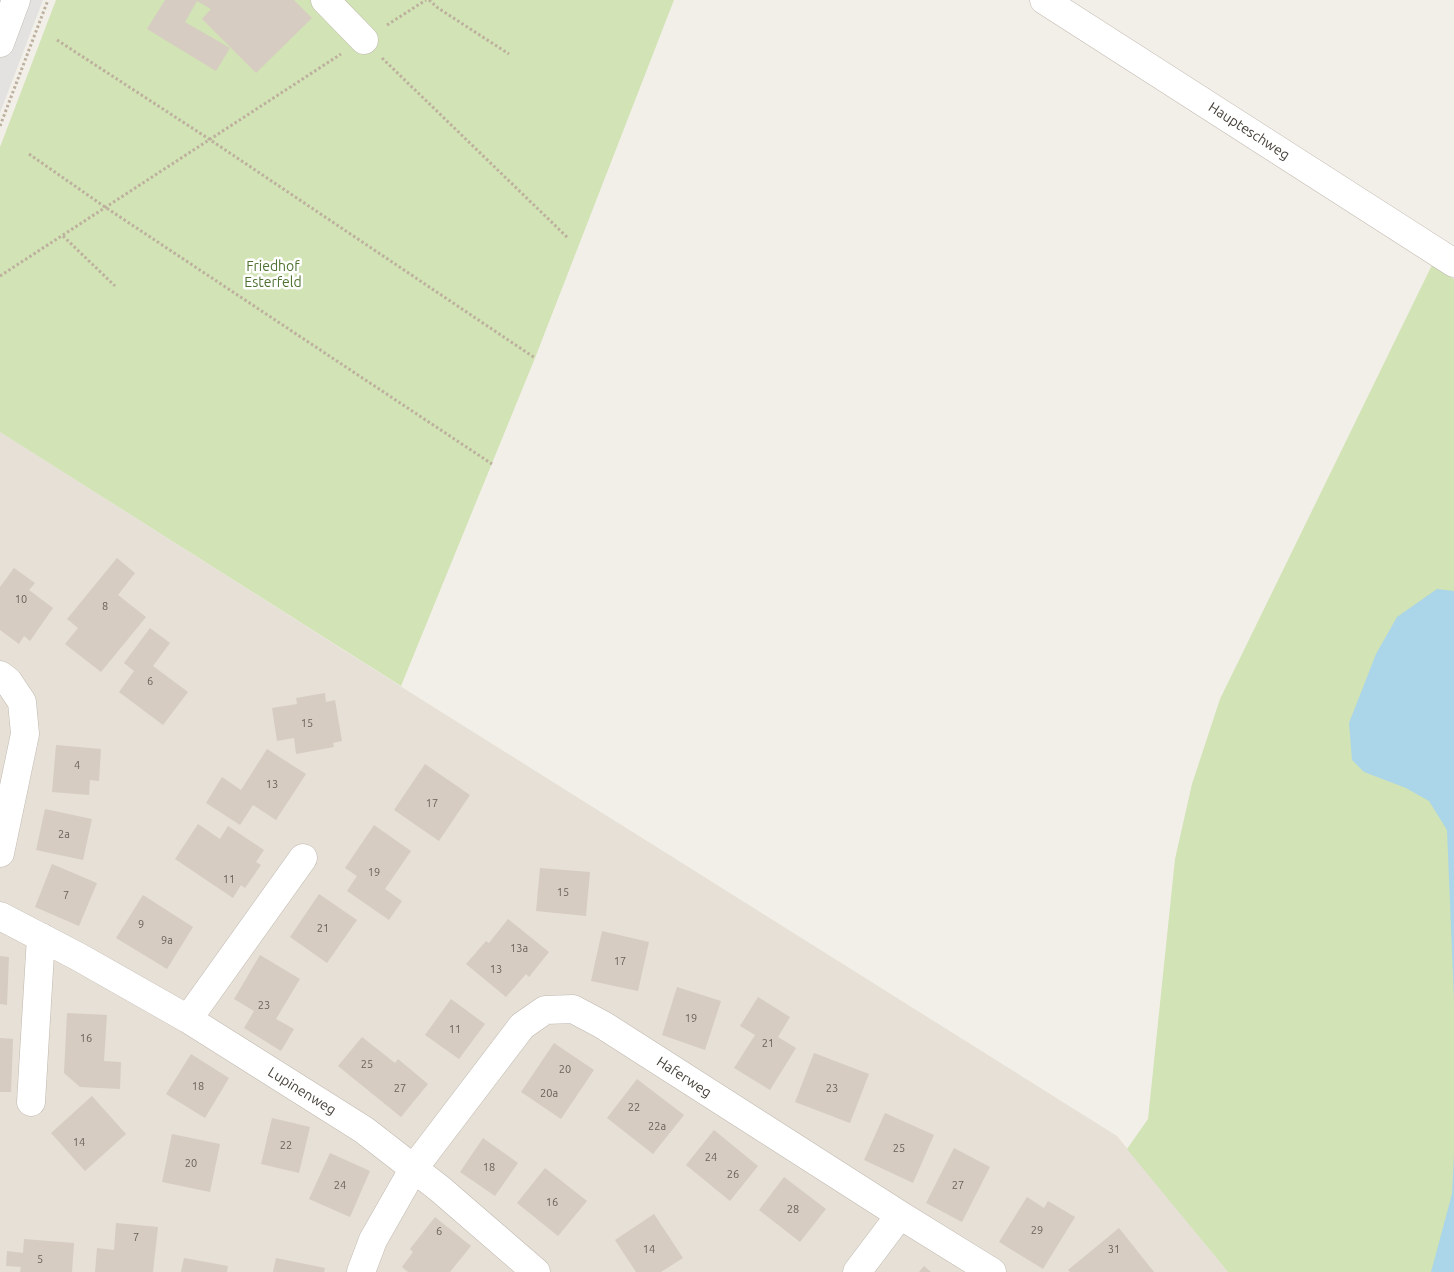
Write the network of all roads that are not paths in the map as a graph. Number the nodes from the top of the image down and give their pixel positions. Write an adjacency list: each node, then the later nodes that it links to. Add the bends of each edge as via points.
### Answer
1 (16, 0): 5 (street)
2 (325, 0): 4 (street)
3 (1044, 0): 6 (street, Haupteschweg)
4 (364, 40)
5 (0, 43)
6 (1454, 263)
7 (0, 675): 8 (street, via 22,702 25,734)
8 (0, 853)
9 (304, 858): 12 (street)
10 (0, 916): 11 (street, Lupinenweg)
11 (41, 937): 12 (street, Lupinenweg); 13 (street)
12 (188, 1019): 14 (street, Lupinenweg, via 364,1130)
13 (31, 1102)
14 (414, 1168): 15 (street, Haferweg, via 522,1026 545,1010 573,1009); 16 (street, Haferweg, via 373,1240); 17 (street)
15 (900, 1215): 18 (street); 19 (street, Haferweg)
16 (361, 1272)
17 (536, 1272)
18 (857, 1272)
19 (992, 1272)

